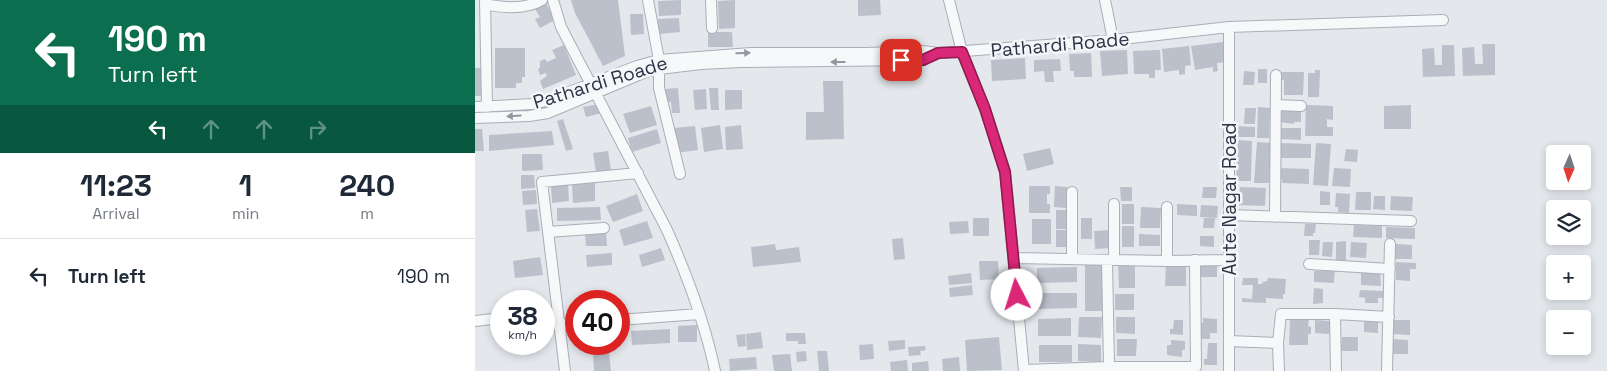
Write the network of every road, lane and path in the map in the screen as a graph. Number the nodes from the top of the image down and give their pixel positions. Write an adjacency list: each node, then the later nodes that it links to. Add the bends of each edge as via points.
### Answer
1 (542, 0): 7 (street, via 520,7 502,8)
2 (553, 0): 15 (street, via 561,27)
3 (647, 0): 13 (street)
4 (711, 0): 10 (street)
5 (949, 0): 12 (street)
6 (1105, 0): 11 (street)
7 (485, 2): 19 (street)
8 (1443, 20): 9 (street, Pathardi Roade)
9 (1229, 27): 11 (street, Pathardi Roade); 26 (street, Aute Nagar Road)
10 (712, 28)
11 (1113, 40): 12 (street, Pathardi Roade)
12 (962, 52): 13 (street, Pathardi Roade, via 744,53); 32 (street, via 1005,172)
13 (659, 64): 15 (street, Pathardi Roade, via 646,72); 22 (street, via 659,88)
14 (1276, 75): 16 (street)
15 (595, 89): 19 (street, Pathardi Roade, via 546,102); 20 (street, one-way to 20, via 548,113); 21 (street)
16 (1276, 105): 17 (street); 27 (street)
17 (1301, 106)
18 (475, 107): 19 (street, Pathardi Roade)
19 (487, 107)
20 (475, 118)
21 (638, 173): 30 (street, via 542,182); 40 (street, via 667,230)
22 (680, 174)
23 (1073, 192): 33 (street)
24 (1113, 204): 34 (street)
25 (1167, 207): 37 (street)
26 (1229, 215): 27 (street); 36 (street, Aute Nagar Road)
27 (1275, 217): 28 (street)
28 (1411, 221)
29 (604, 228): 30 (street)
30 (548, 232): 47 (street)
31 (1390, 244): 39 (street)
32 (1013, 258): 33 (street); 53 (street)
33 (1072, 259): 34 (street)
34 (1111, 260): 37 (street); 50 (street)
35 (1195, 260): 36 (street); 37 (street); 50 (street, via 1196,367)
36 (1228, 260): 48 (street, Aute Nagar Road)
37 (1167, 261)
38 (1309, 264): 39 (street)
39 (1390, 269): 42 (street)
40 (699, 314): 44 (street); 52 (street)
41 (1335, 314): 42 (street); 49 (street, via 1281,314); 56 (street)
42 (1389, 317): 57 (street)
43 (490, 319): 45 (street)
44 (630, 319)
45 (475, 321)
46 (565, 325): 47 (street)
47 (559, 326): 51 (street)
48 (1229, 341): 49 (street); 54 (street, Aute Nagar Road)
49 (1278, 343): 55 (street)
50 (1109, 367): 53 (street)
51 (565, 371)
52 (715, 371)
53 (1024, 371)
54 (1229, 371)
55 (1279, 371)
56 (1335, 371)
57 (1387, 371)

